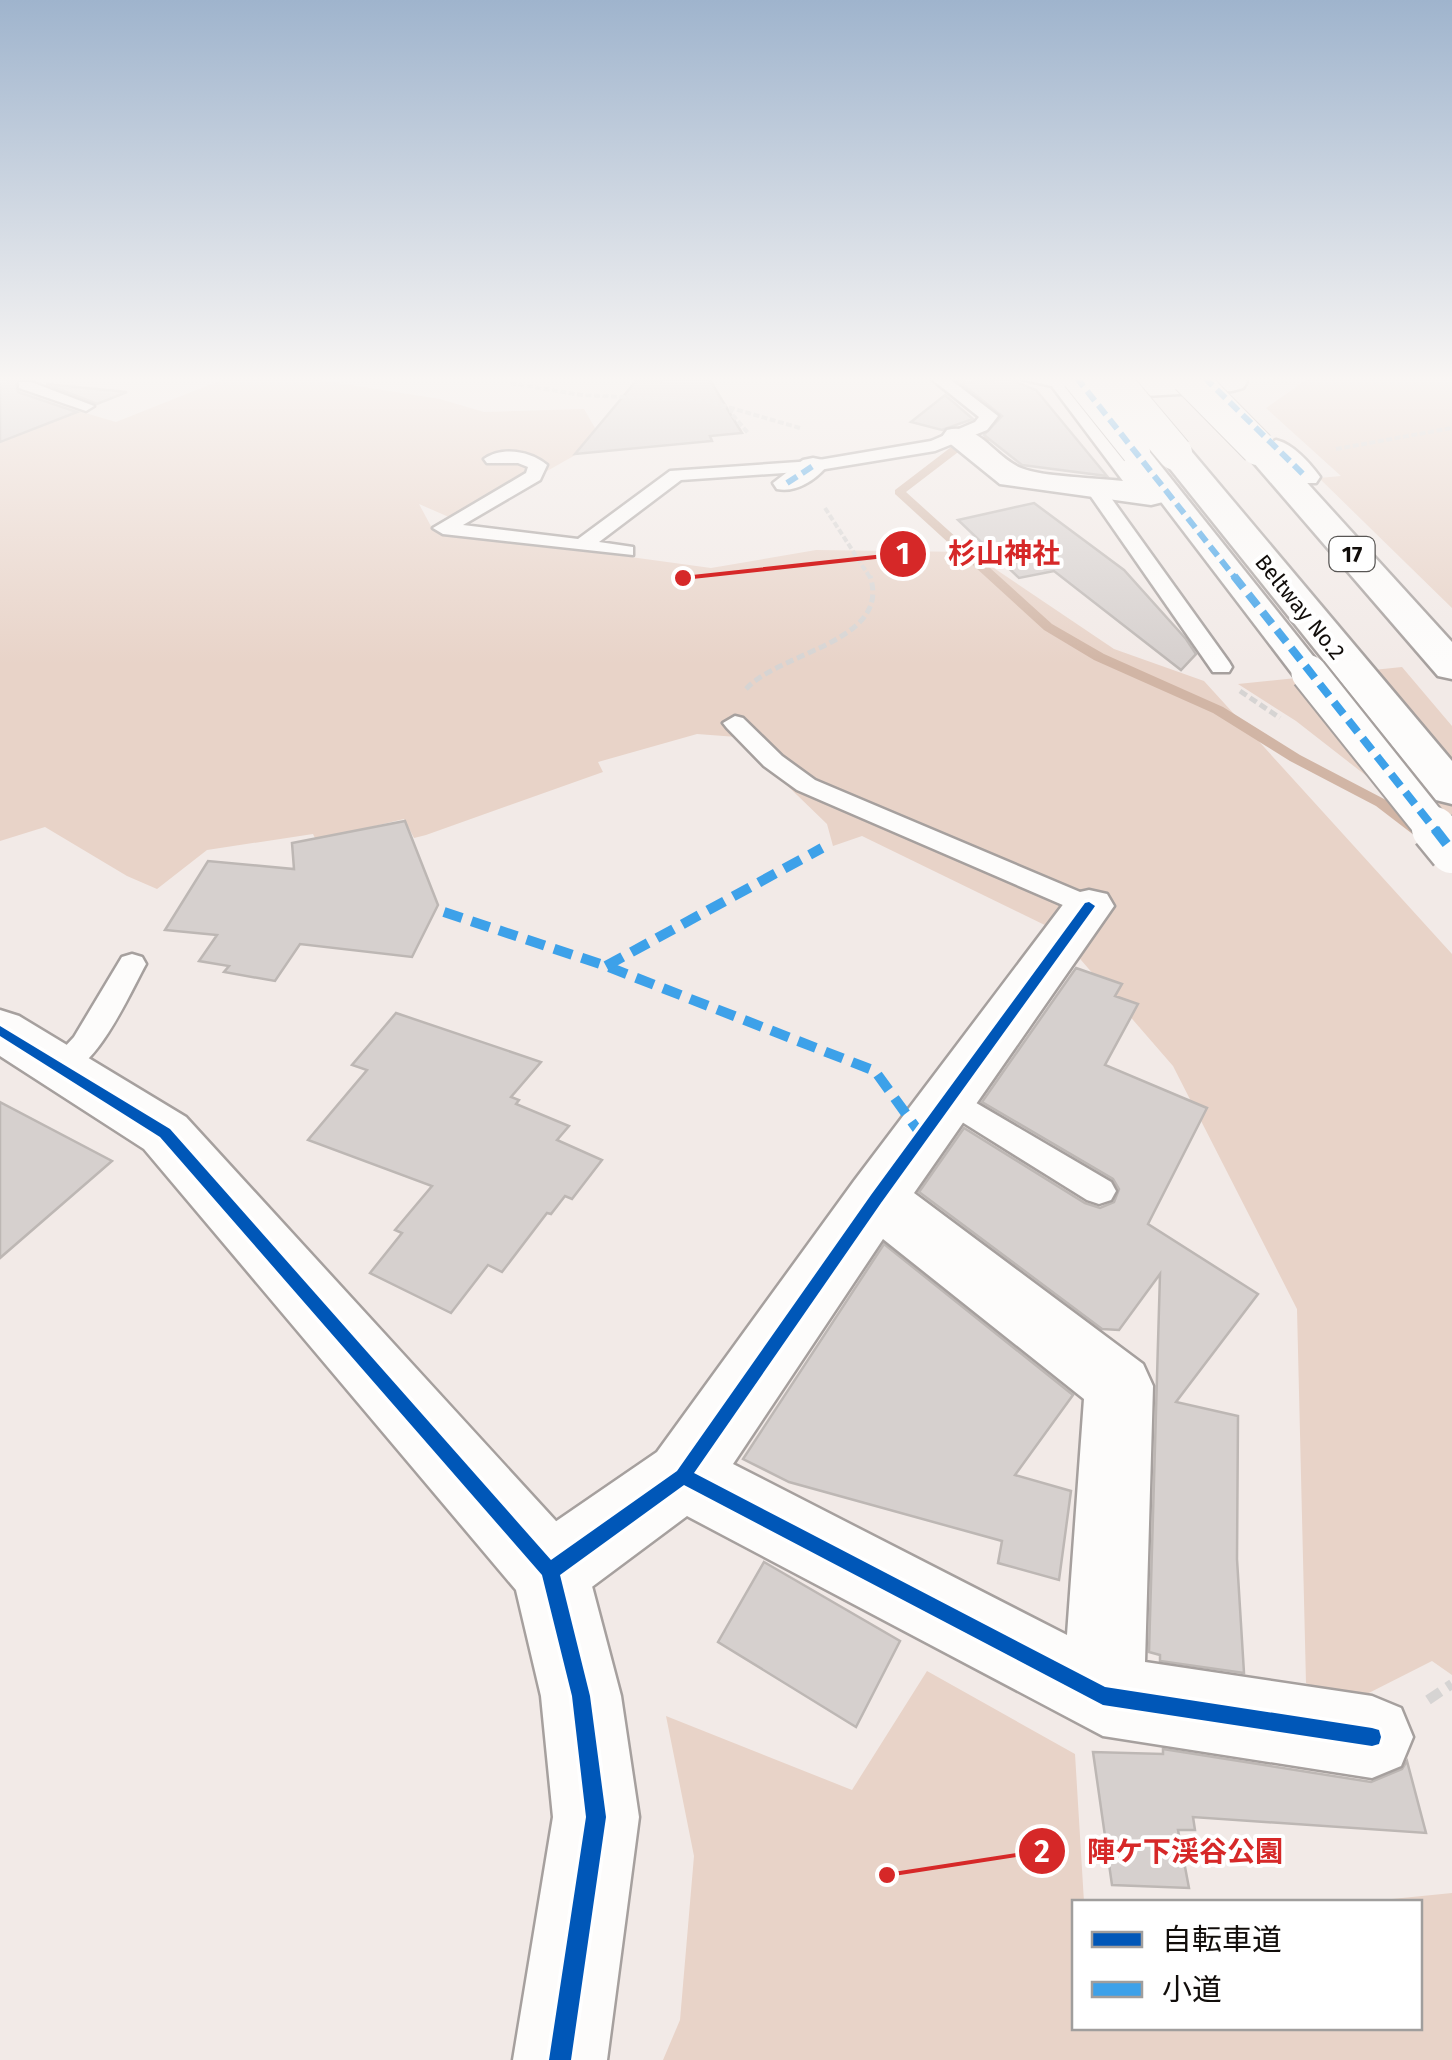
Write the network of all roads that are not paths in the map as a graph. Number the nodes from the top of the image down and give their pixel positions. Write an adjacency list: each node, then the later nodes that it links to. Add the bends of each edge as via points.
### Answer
1 (535, 473): 13 (lane, via 443,528)
2 (704, 473): 13 (lane, via 676,475)
3 (801, 473): 11 (street)
4 (1007, 473): 12 (street)
5 (1134, 473): 12 (street, via 1150,495)
6 (1155, 473): 17 (street, bridge)
7 (1189, 473): 17 (street, Beltway No.2, bridge)
8 (1288, 473): 15 (street, 17)
9 (1301, 473): 10 (street)
10 (1306, 477)
11 (787, 482)
12 (1094, 488): 16 (lane)
13 (581, 546): 14 (lane)
14 (626, 552)
15 (1449, 664)
16 (1221, 667)
17 (1330, 670): 19 (street, Beltway No.2); 20 (street, bridge)
18 (735, 722): 21 (lane, via 806,784)
19 (1452, 790)
20 (1452, 851)
21 (1089, 906): 25 (street)
22 (132, 964): 24 (lane, via 84,1045)
23 (0, 1030): 24 (street)
24 (61, 1067): 29 (street, via 165,1133)
25 (948, 1099): 26 (lane); 27 (street)
26 (1099, 1191)
27 (876, 1199): 28 (street); 30 (street, via 1119,1386)
28 (682, 1476): 29 (street); 30 (street)
29 (550, 1571): 32 (street, via 582,1696 596,1817)
30 (1102, 1696): 31 (street)
31 (1372, 1736)
32 (560, 2060)

